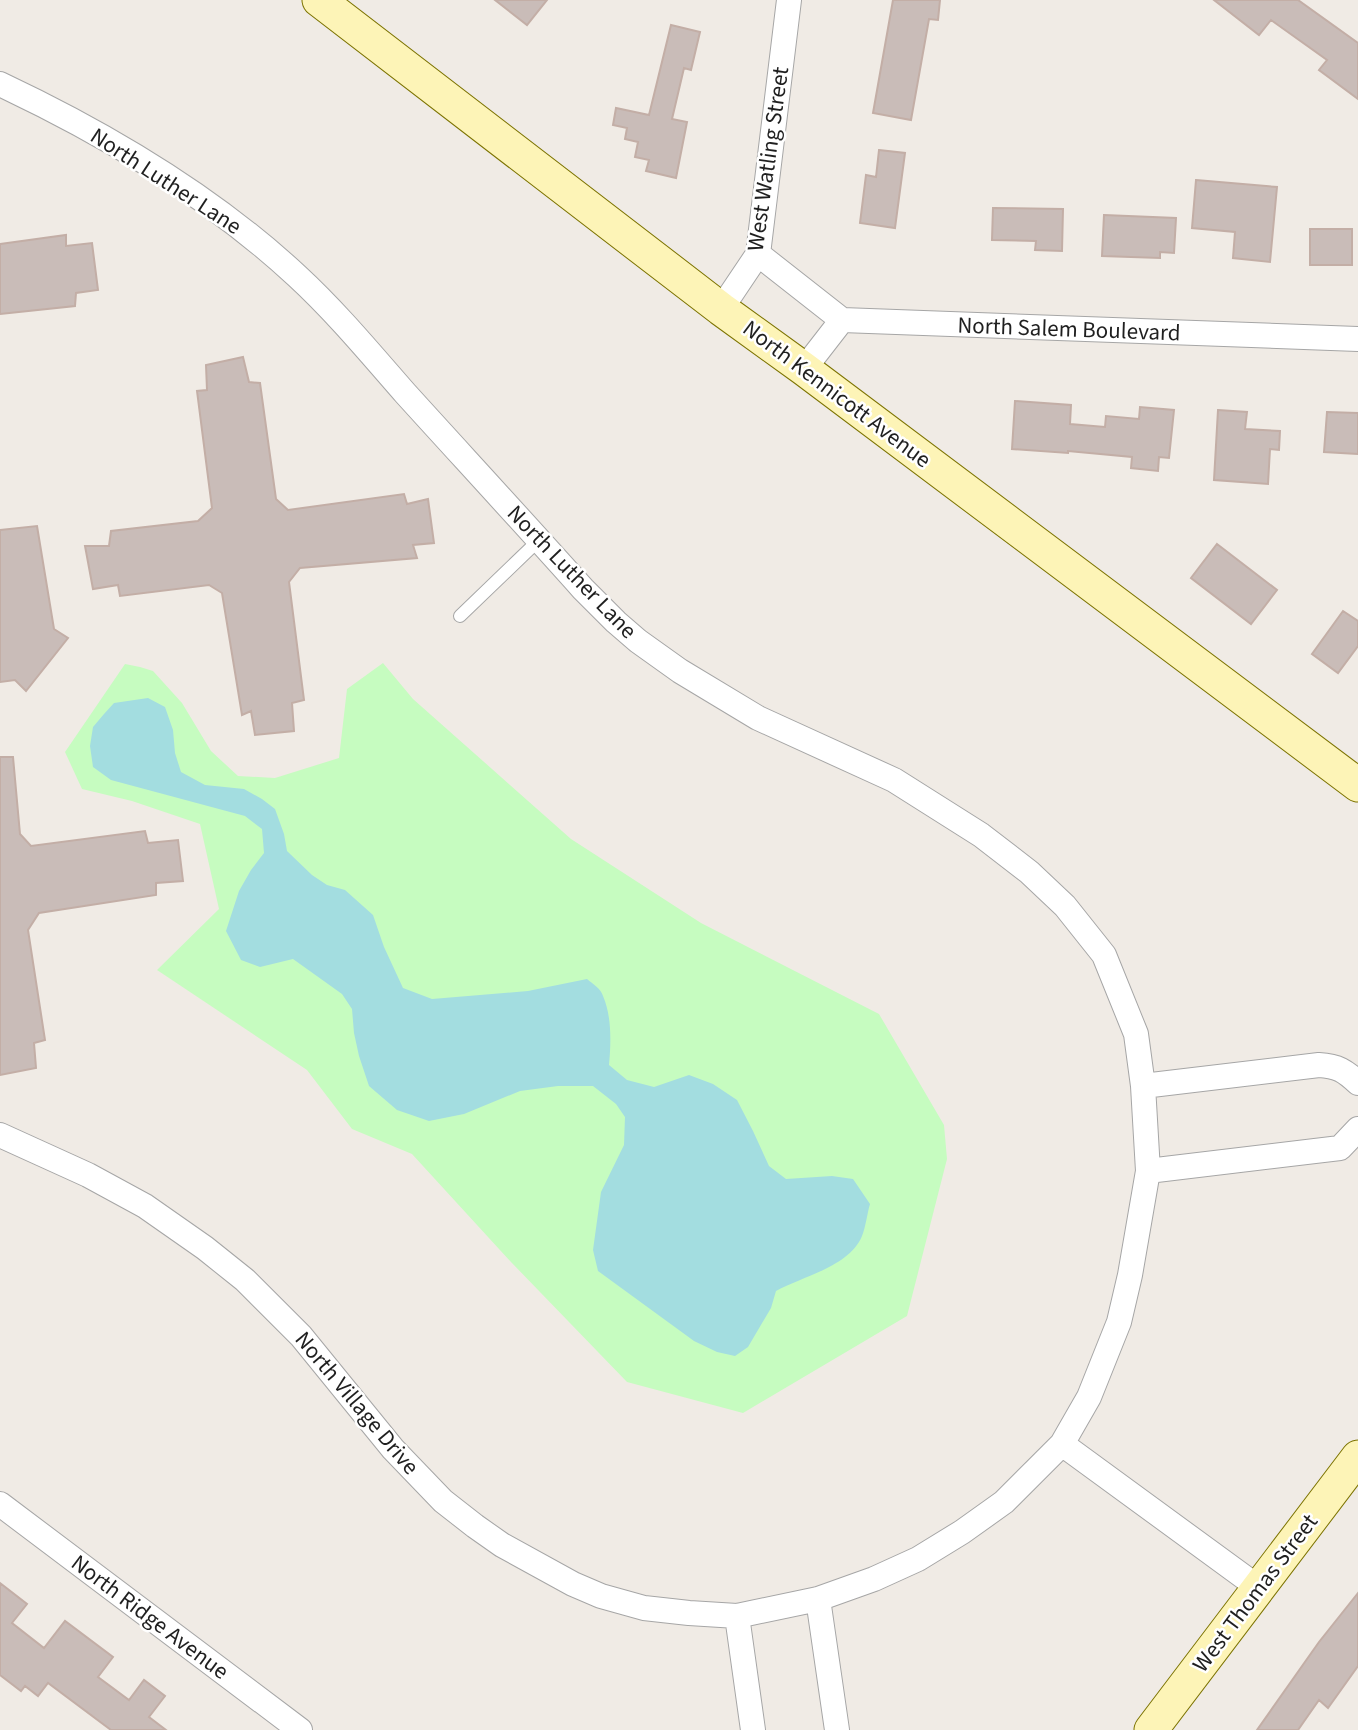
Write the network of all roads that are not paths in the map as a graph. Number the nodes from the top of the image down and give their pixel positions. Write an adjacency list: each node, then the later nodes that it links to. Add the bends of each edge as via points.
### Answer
1 (319, 0): 5 (street, North Kennicott Avenue)
2 (789, 0): 4 (street, West Watling Street)
3 (0, 84): 9 (street, North Luther Lane, via 105,138 195,196 274,255 337,316)
4 (758, 254): 5 (street, West Watling Street); 6 (street)
5 (721, 309): 8 (street, North Kennicott Avenue)
6 (842, 320): 7 (street, North Salem Boulevard); 8 (street)
7 (1358, 339)
8 (804, 369): 11 (street, North Kennicott Avenue)
9 (539, 540): 10 (lane); 13 (street, North Luther Lane, via 616,622 680,671 758,718 894,780 981,835 1029,872 1065,906 1104,955 1136,1034)
10 (460, 616)
11 (1358, 785)
12 (1358, 1083): 13 (street, via 1333,1066 1319,1065)
13 (1143, 1086): 16 (street, North Luther Lane)
14 (1358, 1129): 16 (street, via 1340,1147)
15 (0, 1135): 22 (street, North Village Drive, via 145,1206 245,1280 301,1336 393,1449 443,1501 502,1545 601,1596 644,1608)
16 (1148, 1171): 17 (street, North Luther Lane, via 1119,1322 1089,1397)
17 (1062, 1444): 20 (street); 21 (street, North Village Drive, via 1004,1502 962,1532 918,1559)
18 (1358, 1457): 20 (street, West Thomas Street)
19 (0, 1504): 23 (street, North Ridge Avenue)
20 (1259, 1588): 26 (street, West Thomas Street)
21 (818, 1599): 22 (street, North Village Drive); 25 (street)
22 (737, 1616): 24 (street)
23 (300, 1730)
24 (753, 1730)
25 (837, 1730)
26 (1151, 1730)

